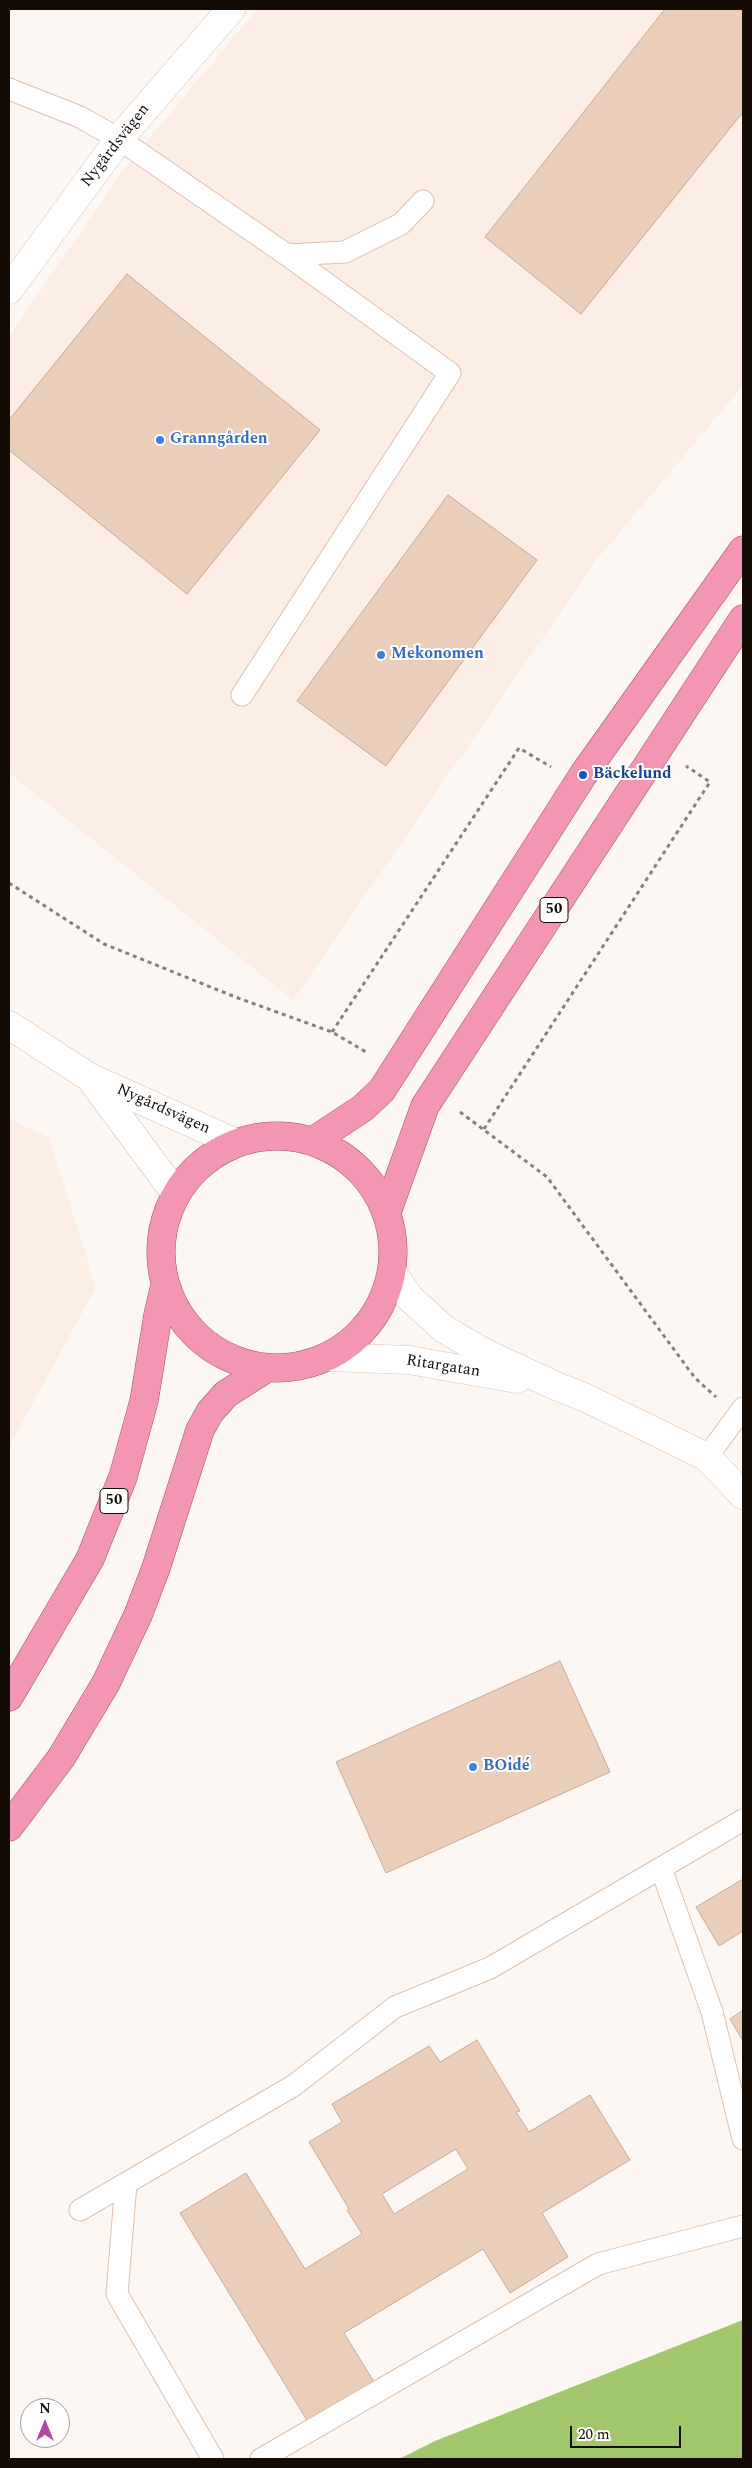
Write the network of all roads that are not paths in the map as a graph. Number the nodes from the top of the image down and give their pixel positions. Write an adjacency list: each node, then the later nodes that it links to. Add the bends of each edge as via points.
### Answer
1 (232, 9): 3 (street, Nygårdsvägen)
2 (9, 89): 3 (lane, via 80,117)
3 (118, 139): 5 (lane); 6 (street, Nygårdsvägen)
4 (423, 201): 5 (lane, via 401,224 346,252)
5 (287, 255): 9 (lane, via 450,373)
6 (9, 290)
7 (743, 550): 12 (highway, via 583,775 382,1090 364,1108)
8 (743, 619): 15 (highway, 50, via 425,1106)
9 (242, 695)
10 (9, 1025): 11 (street, Nygårdsvägen)
11 (89, 1077): 13 (street, Nygårdsvägen); 14 (street, Nygårdsvägen)
12 (313, 1141): 13 (highway, via 290,1136 263,1136); 15 (highway, via 340,1154 361,1171 378,1193)
13 (236, 1143): 14 (highway, via 212,1155 192,1172)
14 (176, 1194): 17 (highway, via 165,1219 161,1245)
15 (387, 1212): 16 (highway, via 394,1245)
16 (392, 1272): 18 (highway, via 375,1316 352,1342); 20 (street, Ritargatan, via 410,1298 444,1329 485,1353)
17 (165, 1285): 19 (highway, via 183,1321 201,1340 223,1355); 24 (highway, 50, via 144,1400 120,1487 90,1558)
18 (329, 1356): 19 (highway, via 303,1366); 20 (street, Ritargatan, via 409,1360)
19 (266, 1368): 26 (highway, via 226,1394 210,1412 193,1447 142,1606 106,1683 61,1758)
20 (556, 1386): 22 (street, Ritargatan)
21 (741, 1413): 22 (lane)
22 (707, 1457): 23 (street, Ritargatan)
23 (743, 1495)
24 (9, 1697)
25 (743, 1820): 27 (lane)
26 (9, 1827)
27 (661, 1868): 28 (lane, via 712,2012); 29 (lane, via 490,1968 395,2007 293,2086)
28 (743, 2139)
29 (126, 2183): 30 (lane); 32 (lane, via 117,2294)
30 (80, 2210)
31 (743, 2226): 33 (lane, via 598,2264)
32 (213, 2459)
33 (261, 2459)

